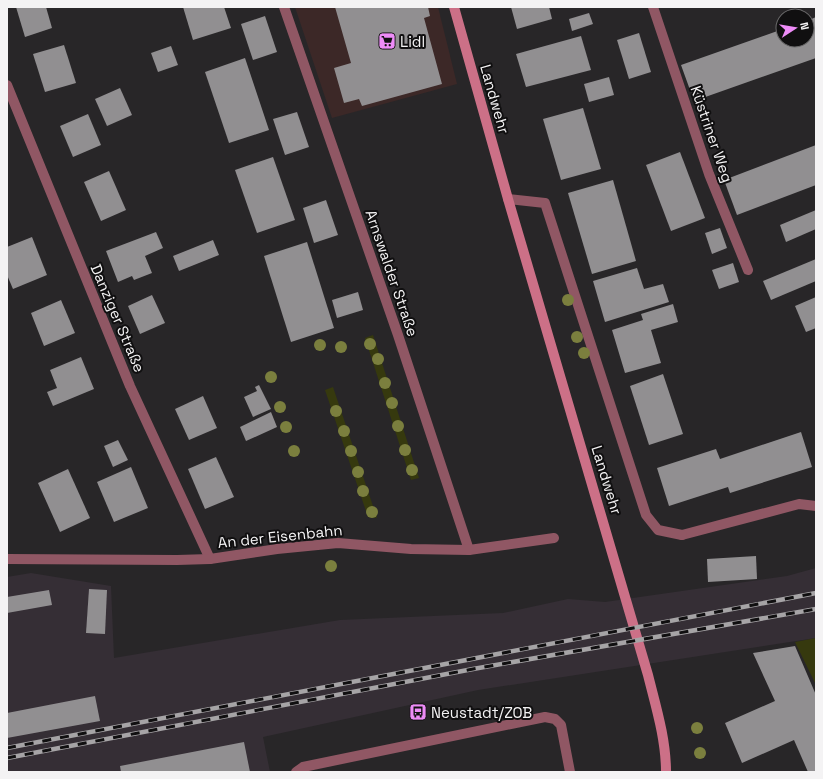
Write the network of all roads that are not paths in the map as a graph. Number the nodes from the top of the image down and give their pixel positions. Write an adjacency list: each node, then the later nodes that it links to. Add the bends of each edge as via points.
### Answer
1 (284, 7): 9 (street, Arnswalder Straße, via 398,335)
2 (454, 7): 5 (street, Landwehr)
3 (653, 7): 6 (street, Küstriner Weg, via 709,174)
4 (7, 86): 11 (street, Danziger Straße, via 130,386)
5 (508, 199): 7 (street, Landwehr, via 545,203 646,515 658,530 682,535 799,504); 14 (street, Landwehr, via 648,675 659,718)
6 (748, 270)
7 (816, 506)
8 (554, 538): 9 (street, An der Eisenbahn)
9 (469, 550): 11 (street, An der Eisenbahn, via 338,543 277,548)
10 (7, 559): 11 (street, An der Eisenbahn)
11 (210, 559)
12 (296, 772): 13 (street, via 304,766 545,717 555,719 561,726)
13 (570, 772)
14 (666, 772)

